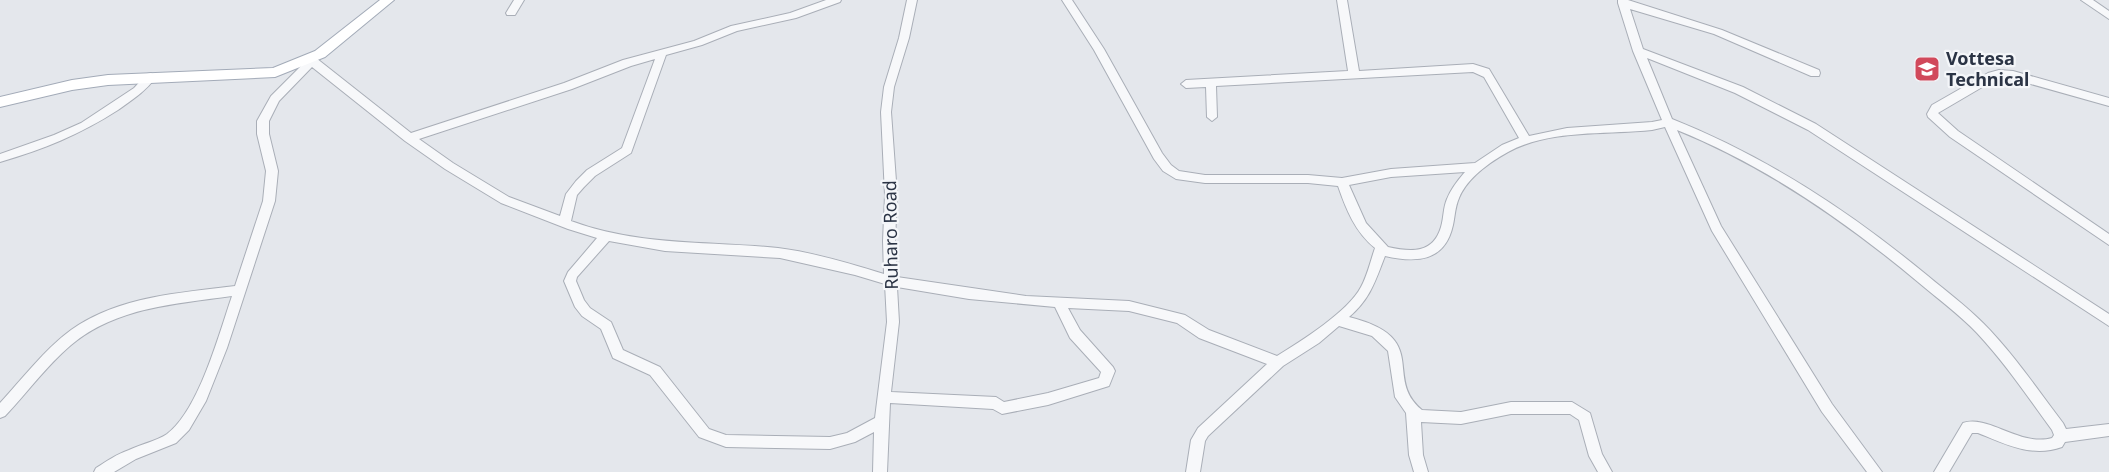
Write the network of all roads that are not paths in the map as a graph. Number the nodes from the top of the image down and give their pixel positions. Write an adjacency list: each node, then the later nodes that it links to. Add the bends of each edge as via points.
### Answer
1 (388, 0): 13 (main road)
2 (519, 0): 9 (street)
3 (836, 0): 12 (street)
4 (912, 0): 32 (street, Ruharo Road, via 886,112)
5 (1067, 0): 27 (street, via 1167,168 1176,175)
6 (1342, 0): 15 (street)
7 (2086, 0): 10 (street)
8 (1623, 2): 11 (street); 14 (street, via 1718,32)
9 (511, 13)
10 (2109, 16)
11 (1638, 51): 22 (street); 36 (street, via 1739,90 1812,127)
12 (662, 52): 23 (street); 28 (street, via 627,150 580,184 572,194)
13 (310, 60): 16 (main road, via 262,75); 23 (street); 33 (street, via 275,99 263,121 272,171 269,201)
14 (1815, 72)
15 (1354, 75): 18 (street); 24 (street, via 1479,69 1488,75)
16 (151, 76): 19 (main road, via 72,85); 25 (street, via 138,91 85,126)
17 (1186, 84): 18 (street)
18 (1211, 84): 21 (street)
19 (0, 102)
20 (2109, 102): 30 (street, via 1999,74 1936,108 1932,114 1954,135)
21 (1212, 117)
22 (1668, 122): 24 (street); 43 (street, via 1700,133 1761,166 1842,216 1914,271 1984,332); 49 (street, via 1716,228 1827,408)
23 (409, 138): 28 (street, via 505,200)
24 (1525, 139): 26 (street)
25 (0, 158)
26 (1480, 167): 27 (street, via 1391,173); 31 (street, via 1459,187 1443,239 1430,252 1413,256)
27 (1342, 182): 31 (street, via 1354,216 1382,247)
28 (564, 223): 29 (street)
29 (606, 236): 32 (street, via 665,246 780,253); 41 (street, via 572,275 570,281 579,303 606,326 618,354 655,371 704,433 726,441 830,443 850,438)
30 (2109, 240)
31 (1380, 250): 35 (street, via 1364,295)
32 (891, 281): 34 (street, via 969,294); 38 (street, Ruharo Road, via 891,353)
33 (240, 290): 40 (street, via 143,304 99,319 75,334); 44 (street, via 212,374 178,433)
34 (1058, 302): 37 (street, via 1129,306 1181,319 1204,334); 38 (street, via 1075,334 1108,371 1104,382 1002,408 996,402)
35 (1337, 320): 37 (street); 39 (street, via 1370,329 1390,343 1402,397)
36 (2109, 321)
37 (1278, 362): 46 (street, via 1203,432)
38 (884, 397): 41 (street, Ruharo Road)
39 (1413, 411): 47 (street); 48 (street, via 1427,418 1461,418 1511,408 1572,408 1585,417)
40 (0, 412)
41 (881, 421): 45 (street, Ruharo Road)
42 (2109, 430): 43 (street)
43 (2061, 436): 50 (street, via 2048,447 2036,446 1968,427)
44 (101, 472)
45 (880, 472)
46 (1193, 472)
47 (1421, 472)
48 (1605, 472)
49 (1875, 472)
50 (1941, 472)

